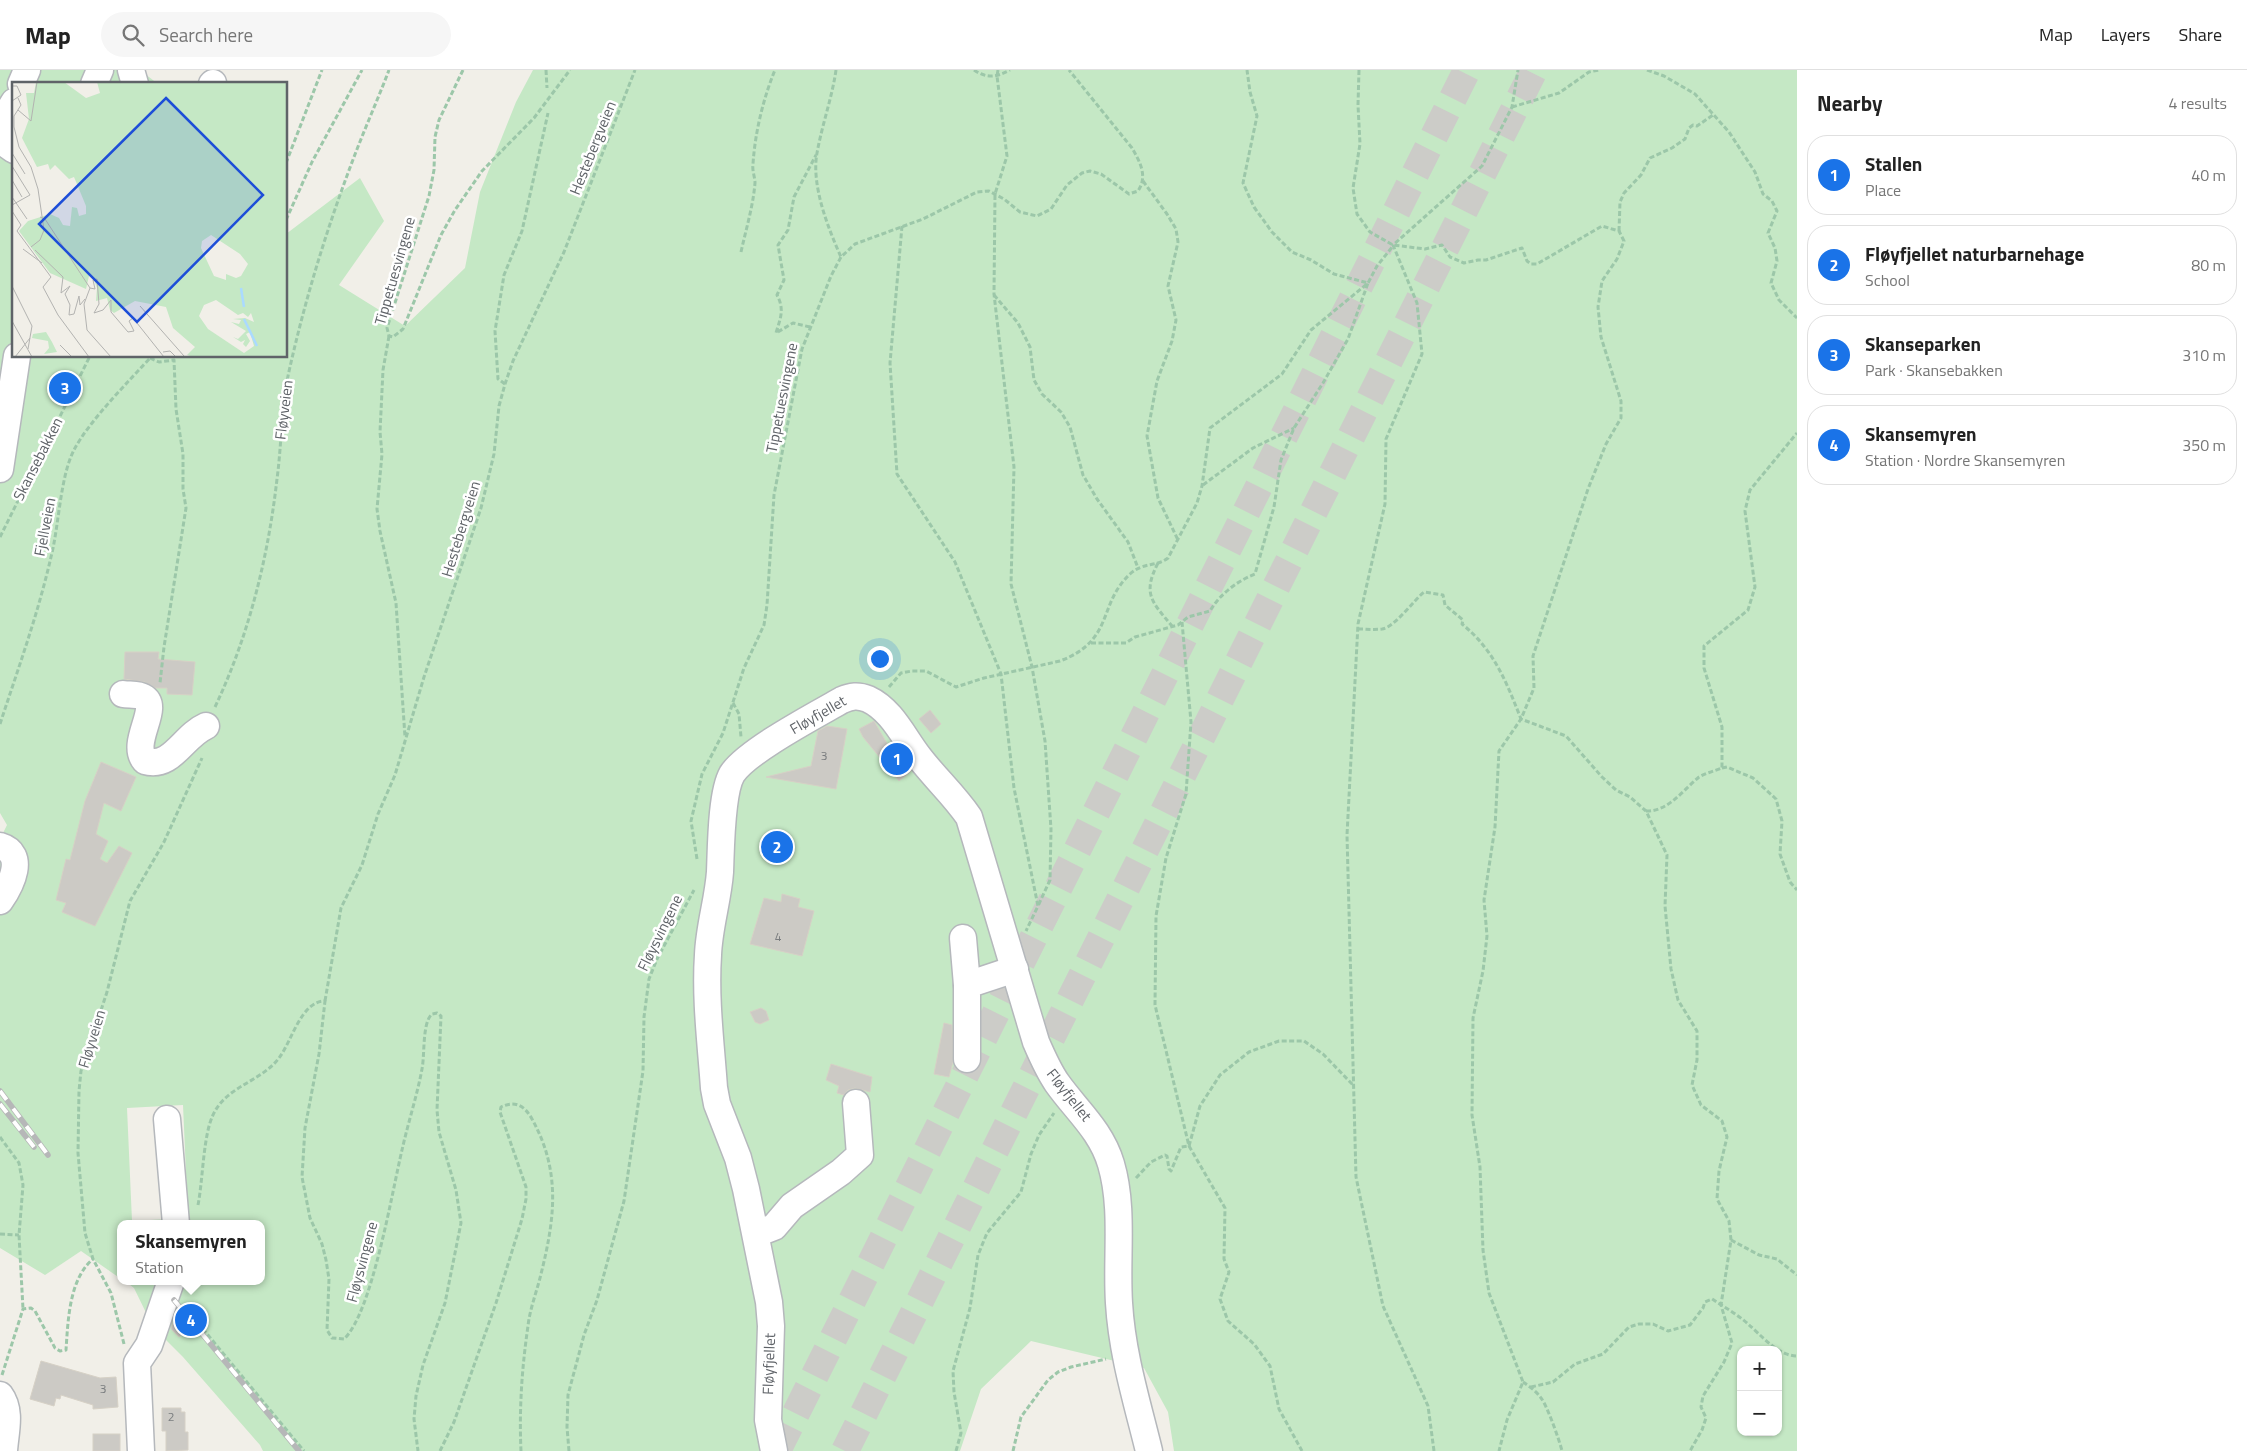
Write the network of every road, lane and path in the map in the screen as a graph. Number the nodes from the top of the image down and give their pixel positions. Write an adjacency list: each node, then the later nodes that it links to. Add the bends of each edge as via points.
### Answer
1 (27, 70): 23 (street)
2 (100, 70): 24 (street)
3 (131, 70): 25 (street)
4 (322, 70): 35 (path)
5 (362, 70): 38 (path, via 312,162)
6 (389, 70): 74 (path, Fløyveien, via 353,160 313,281 285,396 276,487 258,589 232,672)
7 (463, 70): 48 (path, Tippetuesvingene, via 439,120 429,196 387,328)
8 (546, 70): 26 (path)
9 (570, 70): 48 (path, Tippetuesvingene, via 534,118 482,171 471,187 441,235 403,329 394,337)
10 (635, 70): 53 (path, Hestebergveien, via 564,252)
11 (775, 70): 42 (path, via 766,96 752,166 755,182)
12 (836, 70): 34 (path)
13 (974, 70): 22 (path, via 987,76)
14 (998, 70): 22 (path)
15 (1010, 70): 22 (path)
16 (1069, 70): 36 (path, via 1132,148 1142,167)
17 (1247, 70): 44 (path, via 1257,116 1243,183 1254,207 1292,252 1334,274)
18 (1359, 70): 41 (path, via 1360,144 1353,188 1357,214 1370,232)
19 (1518, 70): 28 (path)
20 (1599, 70): 28 (path, via 1589,72 1559,93)
21 (1647, 70): 30 (path, via 1695,94)
22 (997, 76): 37 (path, via 1007,156)
23 (22, 82)
24 (95, 82)
25 (135, 82)
26 (547, 88)
27 (12, 105): 31 (street)
28 (1512, 107): 41 (path, via 1482,166)
29 (548, 113): 53 (path, via 522,231 504,275 495,330 498,379)
30 (1714, 115): 40 (path, via 1689,128 1685,139 1672,148 1650,158 1620,202); 46 (path, via 1729,132 1755,172 1763,194 1777,211 1768,233 1777,261 1771,283 1779,300)
31 (0, 125)
32 (0, 140): 33 (street)
33 (12, 149)
34 (816, 155): 43 (path, via 818,184 828,228); 47 (path, via 794,197 788,230 778,245 784,280 777,295 782,318 776,333 793,323)
35 (288, 158)
36 (1143, 180): 37 (path, via 1138,191 1129,194 1101,174 1082,173 1067,185 1051,209 1037,216 1020,212); 59 (path, via 1176,229 1178,242 1168,286 1175,327 1157,381 1147,436 1158,498)
37 (995, 194): 39 (path, Tippetuesvingene, via 983,190 977,192); 45 (path)
38 (288, 216)
39 (902, 226): 43 (path, Tippetuesvingene, via 855,244); 67 (path, via 890,363 897,474 955,562)
40 (1620, 231): 41 (path, via 1602,226 1537,264 1527,261 1522,248 1486,260 1464,263 1450,257 1442,245 1425,249); 72 (path, via 1624,242 1602,281 1598,307 1601,338 1621,401 1621,418 1606,444 1588,489 1533,656 1534,688)
41 (1393, 245): 44 (path); 64 (path, via 1417,303 1422,354 1386,439 1385,504)
42 (741, 252)
43 (841, 257): 47 (path, Tippetuesvingene)
44 (1368, 283): 54 (path, via 1348,339); 57 (path, via 1311,330 1282,374 1210,428)
45 (994, 294): 61 (path, via 1018,323 1030,347 1034,380 1070,427 1083,475 1128,542); 66 (path, via 1014,467 1011,584)
46 (1797, 318)
47 (810, 327): 69 (path, Tippetuesvingene, via 798,368 774,495 764,624)
48 (389, 336): 75 (path, via 384,370 377,509 396,603)
49 (17, 358): 56 (street, Skansebakken)
50 (89, 358): 58 (path, Skansebakken)
51 (150, 358): 73 (path, Fjellveien, via 74,451 52,556)
52 (153, 358): 70 (path, via 159,362 174,360 186,508 160,691)
53 (505, 384): 75 (path, Hestebergveien, via 499,406 494,454 481,508)
54 (1294, 428): 57 (path, via 1253,448); 62 (path, via 1281,460 1274,507 1255,574 1234,585 1213,604 1210,611)
55 (1797, 433): 77 (path, via 1750,490 1745,511 1755,587 1748,610 1704,646 1704,668 1722,727)
56 (0, 470)
57 (1202, 486): 59 (path)
58 (0, 537)
59 (1178, 540): 60 (path, via 1168,558)
60 (1158, 563): 61 (path); 63 (path, via 1150,578 1150,594)
61 (1138, 568): 65 (path, via 1116,591)
62 (1182, 622): 63 (path); 95 (path, via 1190,722 1186,794 1166,858 1156,916 1155,1004)
63 (1172, 627): 65 (path, via 1135,637 1126,643)
64 (1358, 629): 72 (path, via 1384,629 1398,620 1424,592 1444,595 1445,605 1463,620 1462,624 1474,634 1501,670); 90 (path, via 1347,835)
65 (1091, 643): 66 (path, via 1070,657)
66 (1032, 667): 67 (path); 84 (path, via 1046,741 1051,829 1050,880)
67 (1001, 674): 71 (path, via 956,687 926,671 901,673); 84 (path, via 1014,788)
68 (123, 694): 70 (street, via 140,696)
69 (733, 702): 76 (path, via 739,714 742,742); 80 (path, Tippetuesvingene, via 702,774 691,822)
70 (149, 704): 74 (street, via 139,750 145,761 157,764 164,760 192,734)
71 (878, 706): 76 (street, Fløyfjellet, via 869,699 850,696); 86 (street, Fløyfjellet, via 891,717 968,817)
72 (1521, 719): 78 (path, via 1566,736 1602,777); 112 (path, via 1499,751 1495,827 1484,900 1487,936 1473,1018 1471,1070 1472,1116 1480,1167 1483,1250 1489,1293)
73 (0, 724)
74 (206, 726): 103 (path, Fløyveien, via 210,730 210,738 204,754 164,842 130,901 82,1072 77,1112 78,1153 82,1214)
75 (405, 740): 88 (path, Hestebergveien, via 362,864 341,908)
76 (753, 754): 100 (street, Fløyfjellet, via 732,774 726,793 720,876 708,965 714,1088 719,1111 738,1158)
77 (1722, 768): 78 (path, via 1701,776 1664,807); 82 (path, via 1753,778 1776,799 1782,821 1780,854 1790,882)
78 (1646, 811): 102 (path, via 1667,855 1665,906 1671,969 1678,1000 1697,1031 1697,1060 1692,1085 1702,1104 1722,1121 1727,1137 1717,1199 1729,1221)
79 (0, 846): 83 (street, via 8,849 16,866)
80 (697, 860)
81 (696, 887): 122 (path, Fløysvingene, via 657,959 650,979 644,1016 643,1071 624,1200 568,1395)
82 (1797, 890)
83 (0, 901)
84 (1038, 906): 86 (path)
85 (963, 938): 87 (street)
86 (1013, 965): 87 (street); 91 (street, Fløyfjellet, via 1045,1064)
87 (967, 985): 89 (street)
88 (325, 1001): 97 (path, via 305,1010 278,1060 264,1073 230,1093 213,1114 208,1128); 119 (path, Fløysvingene, via 320,1054 305,1128 302,1177 305,1200 322,1244 329,1278 327,1330 332,1338 338,1340 344,1339 356,1323 375,1266 422,1069 426,1025 432,1014 441,1016 439,1132 456,1190 461,1224 445,1303 423,1365 416,1396 414,1419)
89 (967, 1059)
90 (1354, 1086): 95 (path, via 1323,1054 1304,1041 1279,1041 1249,1052 1220,1075 1200,1106); 128 (path, via 1356,1177 1383,1306 1428,1406)
91 (1067, 1095): 109 (street, Fløyfjellet, via 1090,1122 1111,1162 1117,1189 1117,1267); 124 (path, via 1036,1142 1022,1192 987,1233 978,1255 970,1308 953,1371 961,1433)
92 (856, 1103): 100 (street, via 860,1154 842,1172 792,1206 774,1227)
93 (168, 1119): 98 (street)
94 (0, 1137): 101 (path, via 19,1163 23,1185)
95 (1189, 1146): 96 (path, via 1181,1147 1171,1171 1165,1155 1151,1162); 127 (path, via 1224,1208 1224,1259 1229,1272 1220,1299 1228,1321 1254,1344 1270,1366 1279,1410)
96 (1135, 1179)
97 (197, 1208)
98 (176, 1220)
99 (0, 1234): 101 (path)
100 (756, 1234): 123 (street, Fløyfjellet, via 771,1326 767,1397)
101 (19, 1235): 107 (path)
102 (1731, 1240): 104 (path, via 1759,1255 1777,1259); 106 (path)
103 (93, 1259): 107 (path, via 83,1269 74,1290 64,1352 55,1348 35,1311); 111 (path, Fløyveien, via 111,1292 123,1343)
104 (1797, 1275)
105 (170, 1285): 111 (street, via 149,1345)
106 (1721, 1305): 110 (path, via 1768,1342 1785,1353); 114 (path, via 1712,1299 1705,1302 1690,1325 1677,1330 1668,1331 1653,1324 1628,1327 1603,1354 1575,1364 1553,1382); 131 (path, via 1732,1343 1703,1396 1701,1407 1706,1418)
107 (23, 1309): 113 (path)
108 (198, 1324): 118 (path)
109 (1124, 1350): 125 (path, via 1104,1360 1058,1372 1048,1380 1021,1417); 126 (street, Fløyfjellet)
110 (1797, 1356)
111 (137, 1363): 117 (street)
112 (1523, 1382): 114 (path); 129 (path, via 1502,1434)
113 (0, 1384)
114 (1531, 1387): 130 (path, via 1542,1399 1559,1436)
115 (0, 1395): 116 (street, via 6,1407)
116 (4, 1451)
117 (141, 1451)
118 (304, 1451)
119 (418, 1451)
120 (440, 1451): 121 (path, via 454,1422 496,1303 526,1199 526,1187 500,1112 501,1107 508,1104 521,1105 536,1127 547,1152 554,1192 548,1242 528,1323 520,1406)
121 (521, 1451)
122 (568, 1451)
123 (774, 1451)
124 (956, 1451)
125 (1013, 1451)
126 (1149, 1451)
127 (1302, 1451)
128 (1434, 1451)
129 (1499, 1451)
130 (1562, 1451)
131 (1690, 1451)

